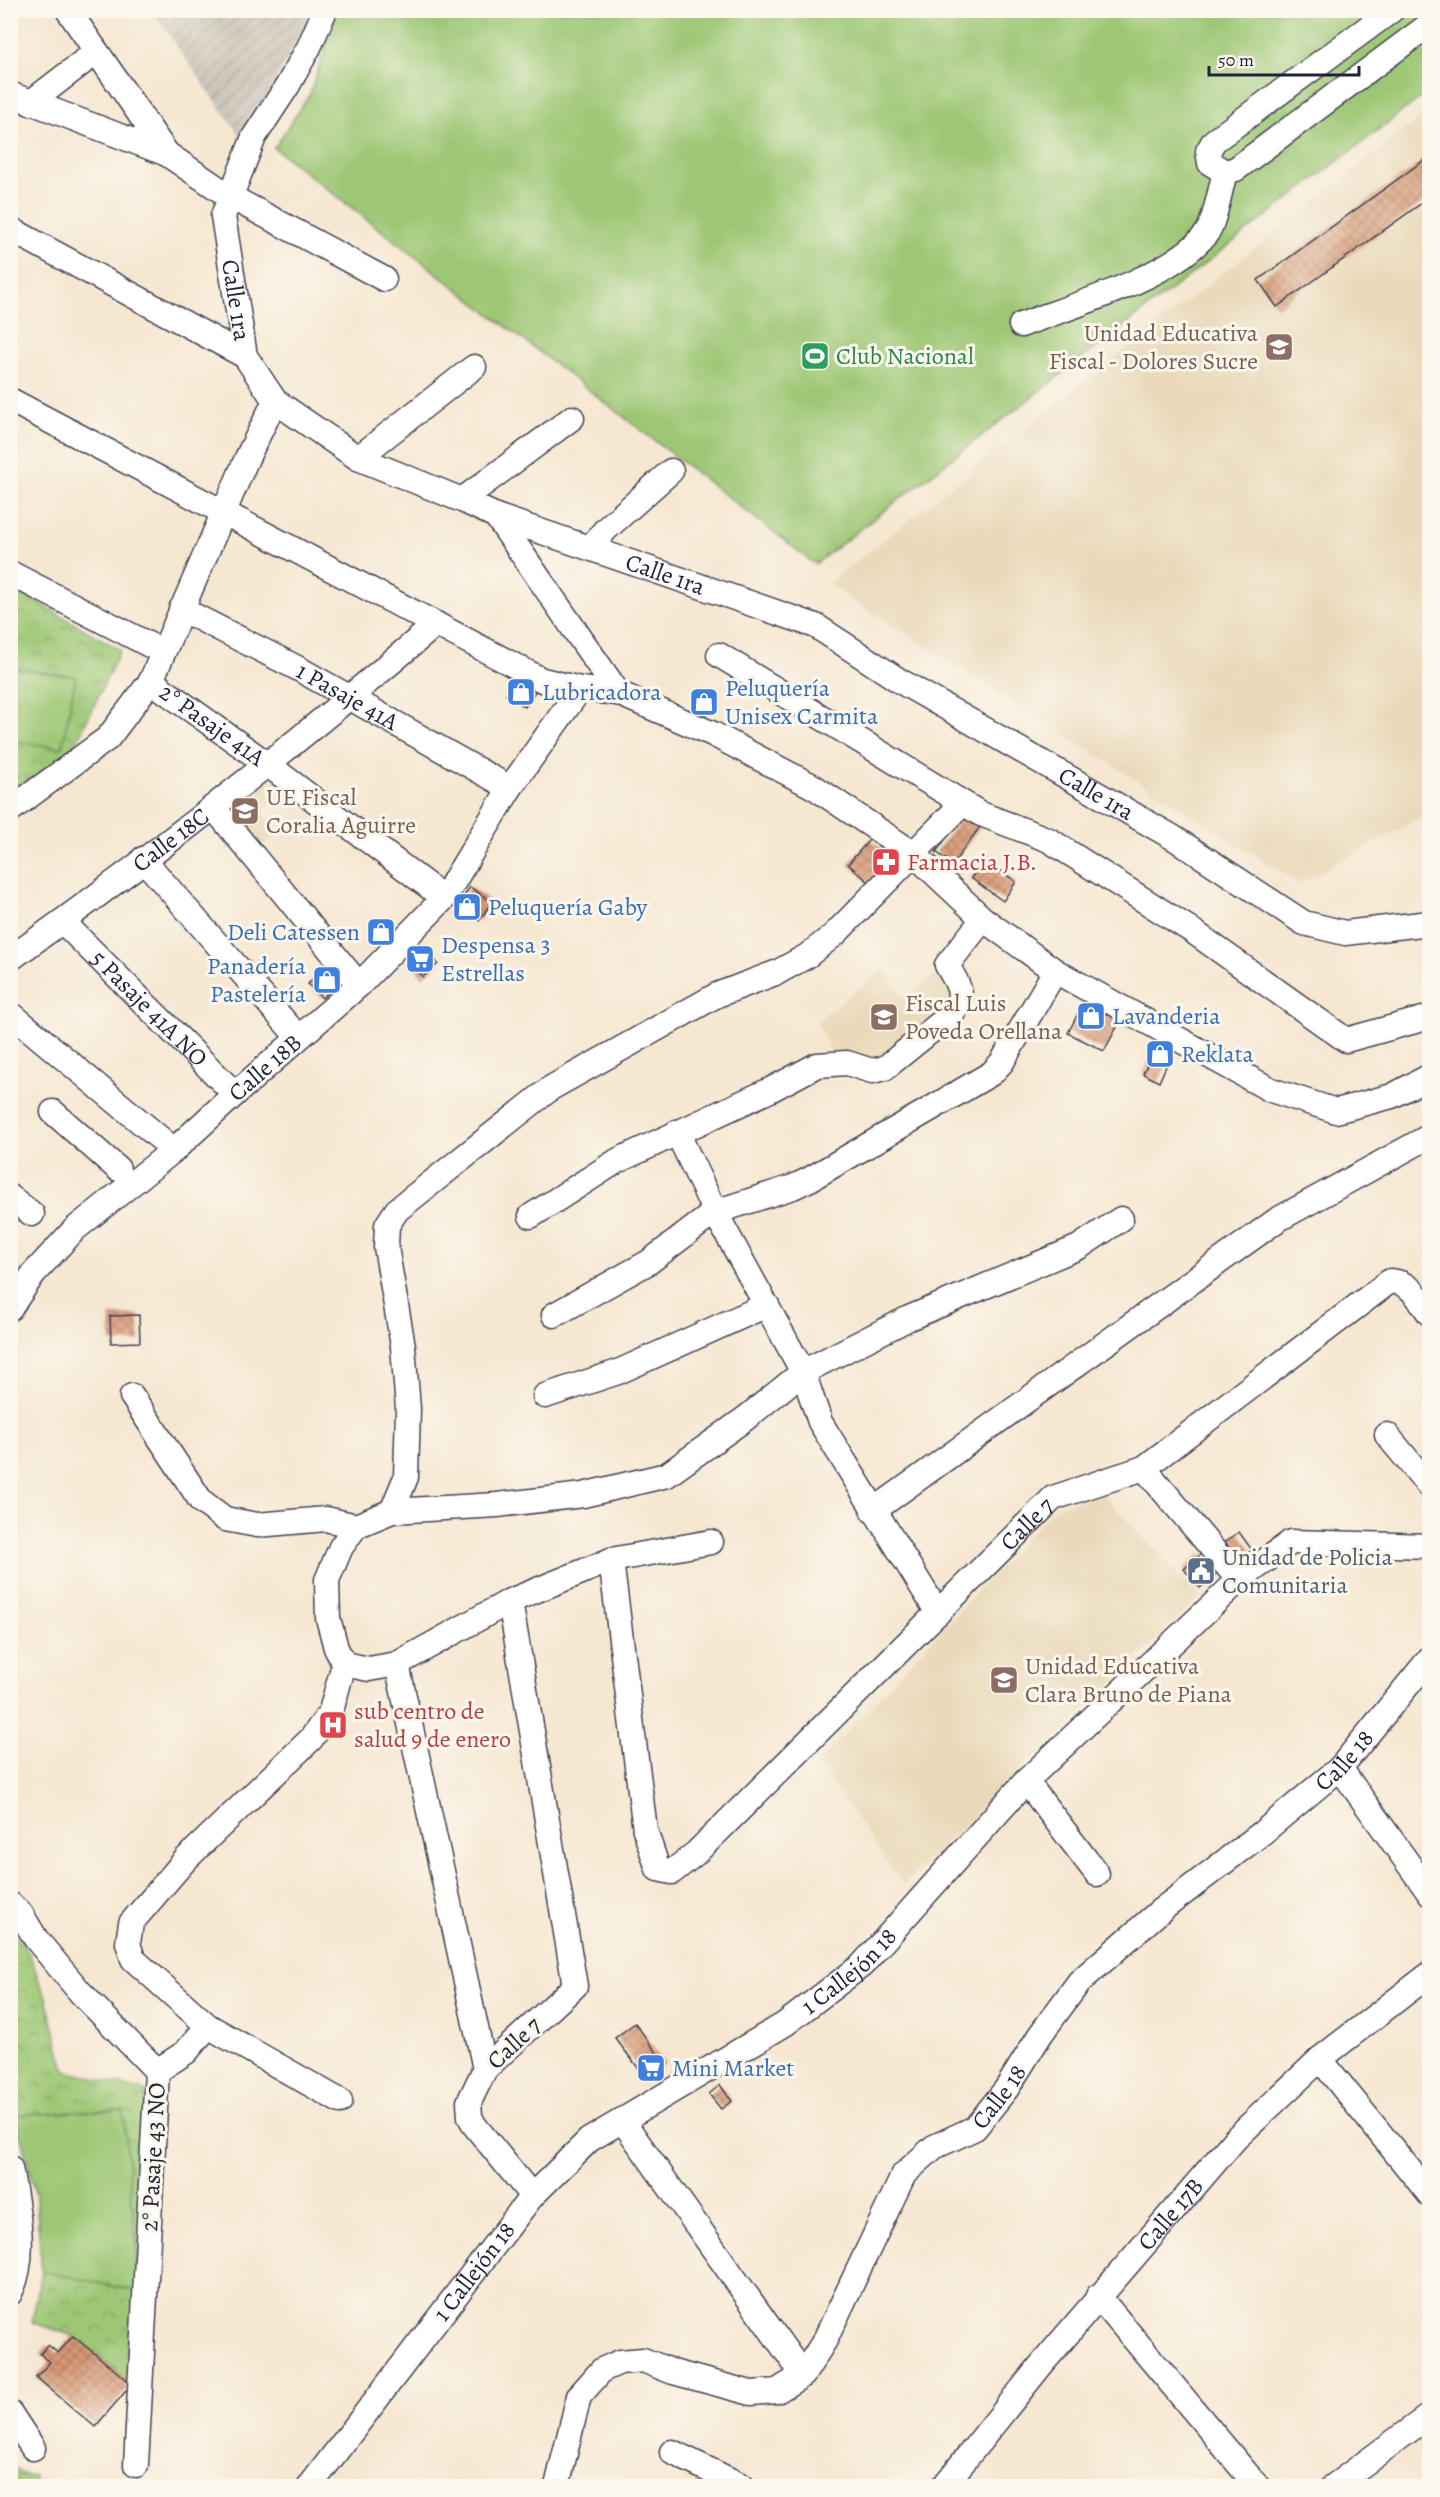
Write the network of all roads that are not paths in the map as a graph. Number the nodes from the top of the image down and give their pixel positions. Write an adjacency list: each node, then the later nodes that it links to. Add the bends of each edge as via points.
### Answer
1 (68, 10): 5 (street)
2 (325, 10): 9 (street, Calle 1ra, via 288,85 254,137)
3 (1392, 10): 8 (street, via 1214,141 1208,151 1210,163)
4 (1430, 24): 8 (street, via 1236,169)
5 (96, 52): 6 (street); 7 (street)
6 (20, 99): 7 (street)
7 (167, 154): 9 (street)
8 (1225, 172): 12 (street, via 1208,232 1187,252 1151,276)
9 (229, 196): 11 (street); 13 (street, Calle 1ra, via 223,216)
10 (10, 229): 13 (street)
11 (384, 279)
12 (1021, 325)
13 (245, 356): 16 (street, Calle 1ra)
14 (474, 367): 18 (street)
15 (10, 400): 21 (street)
16 (275, 401): 18 (street, Calle 1ra); 21 (street)
17 (572, 418): 20 (street)
18 (358, 458): 20 (street, Calle 1ra)
19 (671, 471): 23 (street)
20 (462, 500): 22 (street, Calle 1ra)
21 (225, 513): 25 (street); 26 (street)
22 (496, 516): 23 (street, Calle 1ra); 31 (street)
23 (590, 548): 43 (street, Calle 1ra, via 816,626 900,681 1174,838 1304,923 1345,933)
24 (10, 573): 27 (street)
25 (181, 609): 27 (street); 32 (street, 1 Pasaje 41A)
26 (436, 624): 30 (street, via 542,680); 32 (street, Calle 18C)
27 (163, 652): 29 (street)
28 (719, 655): 35 (street)
29 (151, 681): 33 (street, 2° Pasaje 41A); 37 (street, via 108,738)
30 (580, 689): 31 (street); 34 (street, Calle 18B)
31 (618, 693): 38 (street, via 713,734 814,787)
32 (351, 698): 33 (street, Calle 18C); 34 (street, 1 Pasaje 41A)
33 (267, 764): 36 (street, Calle 18C); 40 (street, 2° Pasaje 41A)
34 (510, 788): 40 (street, Calle 18B)
35 (962, 804): 38 (street); 48 (street, via 1049,840 1191,930 1346,1040)
36 (214, 808): 39 (street, Calle 18C); 46 (street)
37 (10, 810)
38 (914, 854): 41 (street); 73 (street, via 835,934 807,956 778,972 717,995 551,1088 397,1210 387,1225 386,1246 408,1409 406,1477)
39 (143, 859): 42 (street, Calle 18C); 49 (street)
40 (444, 898): 46 (street, Calle 18B)
41 (983, 919): 45 (street); 53 (street, via 947,965 961,990 961,1001 953,1013 885,1068 872,1071 847,1063 817,1065)
42 (63, 922): 44 (street, Calle 18C); 51 (street, 5 Pasaje 41A NO)
43 (1430, 923)
44 (10, 959)
45 (1054, 971): 50 (street, via 1272,1090 1336,1111 1392,1096); 58 (street, via 992,1073 810,1179)
46 (359, 985): 49 (street, Calle 18B)
47 (10, 1013): 55 (street)
48 (1430, 1017)
49 (298, 1037): 51 (street, Calle 18B)
50 (1430, 1076)
51 (235, 1094): 55 (street, Calle 18B)
52 (54, 1112): 56 (street)
53 (678, 1132): 58 (street); 60 (street, via 617,1161)
54 (1430, 1136): 72 (street, via 1277,1220)
55 (174, 1150): 63 (street, Calle 18B, via 75,1229 34,1273)
56 (118, 1169)
57 (10, 1197): 59 (street)
58 (715, 1212): 62 (street); 65 (street, via 649,1262)
59 (32, 1214)
60 (531, 1216)
61 (1121, 1219): 66 (street, via 1079,1247 909,1318)
62 (767, 1305): 66 (street); 68 (street, via 618,1372)
63 (11, 1307)
64 (1430, 1314): 70 (street, Calle 7, via 1410,1287 1401,1281 1390,1281)
65 (554, 1315)
66 (803, 1372): 72 (street, via 820,1422); 73 (street, via 667,1475 583,1495)
67 (132, 1396): 74 (street, via 201,1501 225,1519 257,1525 326,1519)
68 (545, 1396)
69 (1387, 1434): 71 (street)
70 (1144, 1468): 78 (street); 80 (street, Calle 7, via 1053,1498)
71 (1430, 1487)
72 (873, 1510): 80 (street)
73 (392, 1511): 74 (street)
74 (356, 1526): 82 (street, via 341,1547 327,1580 328,1617)
75 (711, 1542): 77 (street)
76 (1430, 1546): 78 (street, 1 Callejón 18, via 1291,1542)
77 (611, 1560): 79 (street); 80 (street, Calle 7, via 645,1830 658,1869 672,1872 696,1853)
78 (1239, 1580): 85 (street, 1 Callejón 18)
79 (510, 1600): 83 (street); 92 (street, Calle 7, via 575,1986)
80 (938, 1613)
81 (1430, 1659): 84 (street, Calle 18)
82 (344, 1664): 83 (street, via 369,1669); 90 (street, via 332,1711 311,1739 186,1859 131,1923 128,1943 133,1959)
83 (397, 1664): 92 (street)
84 (1340, 1768): 87 (street); 101 (street, Calle 18, via 1160,1911 1079,1982 1007,2088 975,2127 934,2147 904,2175 825,2340)
85 (1026, 1780): 86 (street); 95 (street, 1 Callejón 18, via 862,1965 785,2024)
86 (1097, 1874)
87 (1430, 1894)
88 (10, 1904): 93 (street, 2° Pasaje 43 NO, via 80,1992)
89 (1430, 1974): 91 (street, Calle 17B)
90 (208, 2026): 93 (street, via 186,2052); 94 (street)
91 (1320, 2059): 97 (street); 100 (street, Calle 17B, via 1235,2139)
92 (484, 2069): 98 (street, Calle 7, via 469,2102 470,2117)
93 (158, 2071): 106 (street, 2° Pasaje 43 NO)
94 (340, 2101)
95 (622, 2120): 98 (street, 1 Callejón 18, via 589,2140); 101 (street)
96 (10, 2168): 99 (street, via 21,2230 15,2283)
97 (1430, 2195)
98 (532, 2196): 107 (street, 1 Callejón 18)
99 (10, 2293)
100 (1098, 2296): 110 (street, Calle 17B); 111 (street)
101 (803, 2375): 108 (street, Calle 18, via 777,2391 751,2393 643,2360 620,2362 602,2370 579,2396)
102 (10, 2413): 104 (street)
103 (1430, 2415): 112 (street)
104 (33, 2448)
105 (672, 2452): 109 (street)
106 (136, 2465)
107 (310, 2487)
108 (558, 2487)
109 (742, 2487)
110 (944, 2487)
111 (1257, 2487)
112 (1334, 2487)

